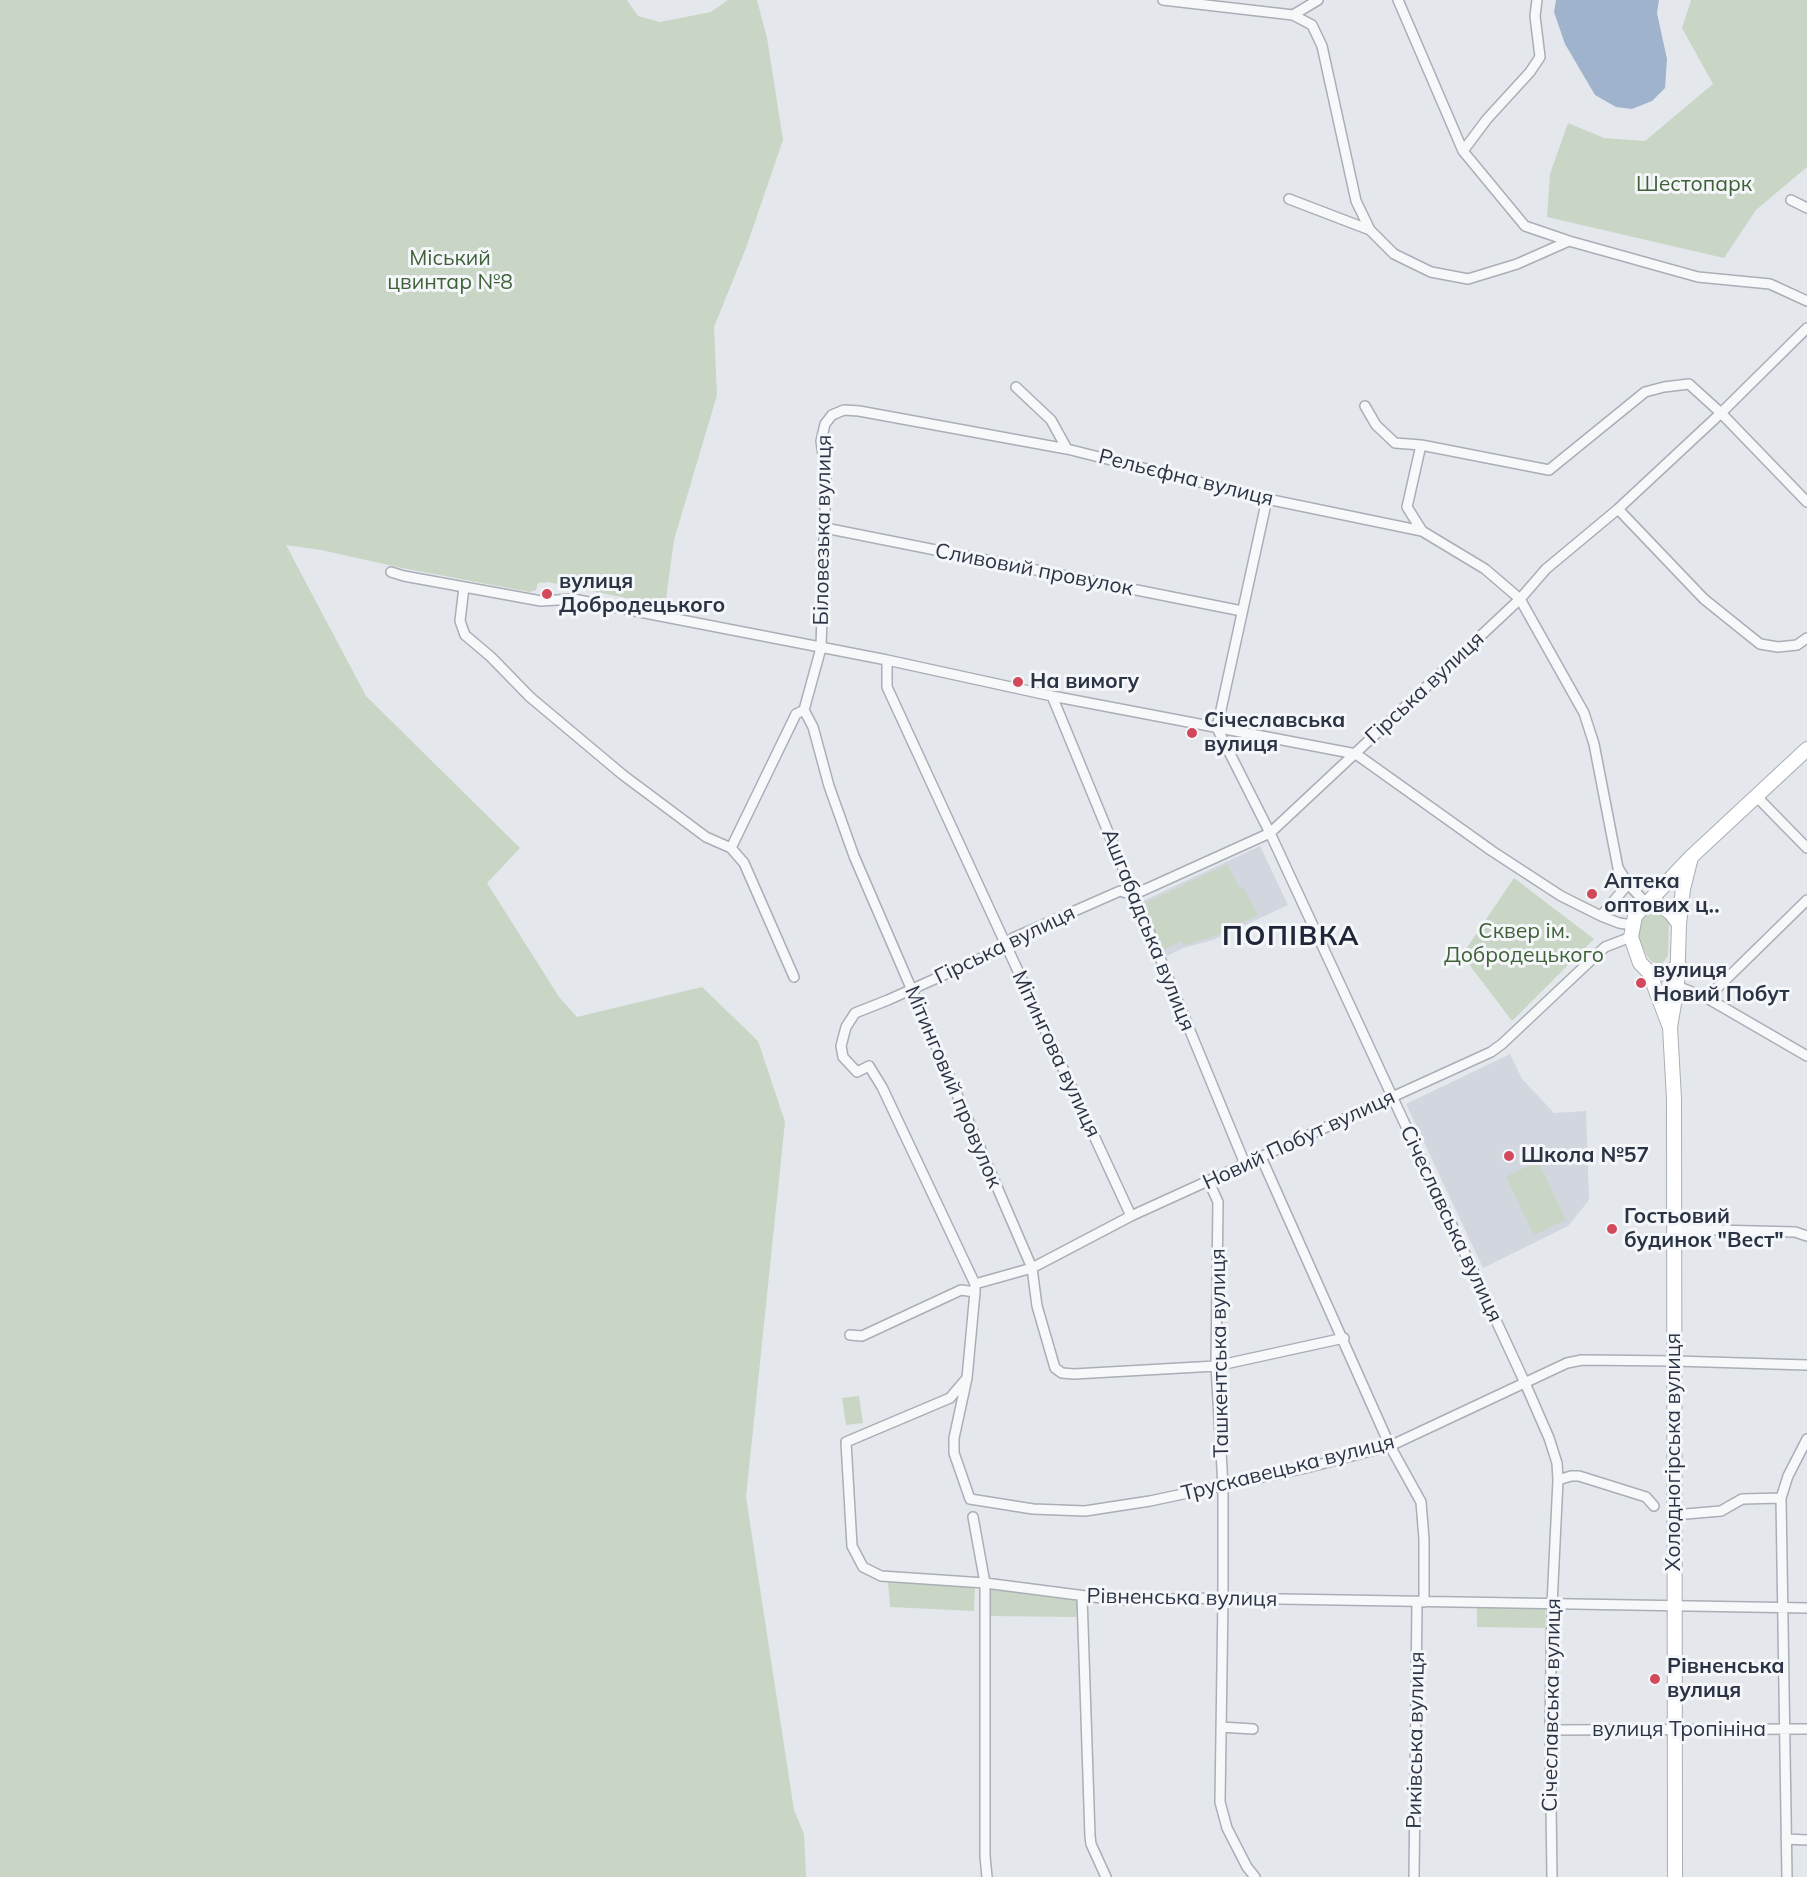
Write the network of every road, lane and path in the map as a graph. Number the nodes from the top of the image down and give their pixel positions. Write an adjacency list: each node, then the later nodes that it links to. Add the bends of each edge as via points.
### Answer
1 (1163, 0): 5 (street)
2 (1318, 0): 5 (street)
3 (1398, 0): 6 (street)
4 (1537, 0): 6 (street, via 1540,57)
5 (1293, 15): 10 (street, via 1312,25 1322,46 1356,201)
6 (1462, 152): 11 (street, via 1525,226)
7 (1289, 199): 10 (street)
8 (1791, 200): 9 (street)
9 (1807, 208)
10 (1370, 230): 11 (street, via 1394,254 1431,272 1468,279 1517,264)
11 (1569, 241): 12 (street, via 1698,277 1770,284)
12 (1807, 301)
13 (1807, 328): 16 (street, Гірська вулиця)
14 (1016, 387): 19 (street, via 1051,420)
15 (1365, 406): 18 (street, via 1376,425 1395,443)
16 (1721, 413): 18 (street, via 1689,384 1645,392 1549,470); 21 (street); 22 (street, Гірська вулиця)
17 (832, 415): 19 (street, Рельєфна вулиця, via 844,410 860,411); 23 (street, Біловезька вулиця, via 821,441 826,476)
18 (1421, 445): 24 (street, via 1407,507)
19 (1067, 449): 20 (street, Рельєфна вулиця)
20 (1267, 499): 24 (street, Рельєфна вулиця); 28 (street)
21 (1807, 502)
22 (1618, 509): 27 (street, Гірська вулиця, via 1546,569); 29 (street, via 1704,599 1760,644 1797,645)
23 (825, 528): 28 (street, Сливовий провулок); 30 (street, Біловезька вулиця)
24 (1422, 531): 27 (street, Рельєфна вулиця, via 1485,569)
25 (392, 572): 26 (street)
26 (465, 587): 30 (street, via 541,601 573,599); 39 (street, via 460,621 465,635 530,697 623,775 706,837)
27 (1520, 599): 36 (street, Гірська вулиця); 42 (street, via 1584,714 1594,744 1618,868)
28 (1242, 611): 34 (street)
29 (1807, 638)
30 (821, 648): 31 (street); 33 (street, Біловезька вулиця)
31 (887, 660): 32 (street); 49 (street, Мітингова вулиця, via 887,687)
32 (1052, 696): 34 (street); 43 (street, Ашгабадська вулиця)
33 (804, 710): 39 (street, via 796,714); 54 (street, Мітинговий провулок, via 813,727 854,856)
34 (1217, 728): 36 (street); 38 (street, Січеславська вулиця)
35 (1807, 749): 37 (main road)
36 (1356, 754): 38 (street, Гірська вулиця); 46 (street, via 1497,854 1561,896)
37 (1757, 797): 40 (street); 41 (main road)
38 (1270, 833): 43 (street, Гірська вулиця); 58 (street, Січеславська вулиця)
39 (731, 848): 52 (street, via 744,863)
40 (1807, 848)
41 (1691, 857): 45 (main road); 47 (main road)
42 (1628, 884): 45 (street); 46 (street)
43 (1133, 895): 49 (street, Гірська вулиця, via 1120,891 1013,938); 60 (street, Ашгабадська вулиця)
44 (1807, 900): 55 (street)
45 (1647, 904): 47 (main road, via 1660,905); 48 (main road, via 1640,909)
46 (1601, 916): 48 (street)
47 (1679, 924): 50 (main road)
48 (1631, 931): 51 (main road, via 1636,955); 58 (street, Новий Побут вулиця, via 1605,947 1491,1052)
49 (1006, 947): 54 (street, Гірська вулиця); 62 (street, Мітингова вулиця)
50 (1679, 965): 51 (main road, via 1668,973); 53 (main road, Холодногірська вулиця)
51 (1649, 972): 56 (main road, Холодногірська вулиця)
52 (794, 977)
53 (1677, 986): 55 (street); 56 (main road, Холодногірська вулиця)
54 (910, 989): 65 (street, Мітинговий провулок); 66 (street, Гірська вулиця, via 855,1012 846,1027 841,1046 843,1057 857,1072 869,1066 882,1087)
55 (1707, 998): 57 (street)
56 (1670, 1027): 63 (main road, Холодногірська вулиця)
57 (1805, 1050)
58 (1393, 1097): 59 (street, Новий Побут вулиця); 73 (street, Січеславська вулиця)
59 (1262, 1157): 60 (street, Новий Побут вулиця); 68 (street)
60 (1245, 1164): 61 (street, Новий Побут вулиця)
61 (1209, 1182): 62 (street, Новий Побут вулиця); 71 (street, Ташкентська вулиця, via 1218,1202)
62 (1131, 1216): 65 (street, Новий Побут вулиця)
63 (1674, 1229): 64 (street, via 1795,1232); 69 (main road, Холодногірська вулиця)
64 (1807, 1236)
65 (1032, 1268): 66 (street, Новий Побут вулиця); 71 (street, Мітинговий провулок, via 1048,1348 1055,1368 1062,1373)
66 (975, 1288): 67 (street, Новий Побут вулиця, via 961,1290 862,1336); 72 (street)
67 (850, 1335)
68 (1344, 1338): 71 (street); 75 (street)
69 (1675, 1361): 70 (street, Трускавецька вулиця); 73 (street, Трускавецька вулиця, via 1582,1360 1556,1367); 80 (main road, Холодногірська вулиця)
70 (1807, 1365)
71 (1216, 1366): 77 (street, Ташкентська вулиця)
72 (966, 1378): 77 (street, Трускавецька вулиця, via 954,1454 970,1499 1033,1509 1085,1511); 82 (street, Рівненська вулиця, via 950,1398 846,1442 852,1546 863,1567 881,1576)
73 (1525, 1383): 75 (street, Трускавецька вулиця); 76 (street, Січеславська вулиця, via 1549,1438)
74 (1807, 1439): 78 (street)
75 (1390, 1446): 77 (street, Трускавецька вулиця); 85 (street, via 1421,1502 1424,1539)
76 (1558, 1480): 79 (street, via 1579,1476 1646,1497); 86 (street, Січеславська вулиця)
77 (1222, 1486): 84 (street, Ташкентська вулиця)
78 (1781, 1498): 80 (street, via 1742,1500 1721,1511); 88 (street)
79 (1653, 1506)
80 (1674, 1515): 87 (main road, Холодногірська вулиця)
81 (974, 1517): 82 (street)
82 (985, 1583): 83 (street, Рівненська вулиця); 98 (street)
83 (1082, 1596): 84 (street, Рівненська вулиця, via 1117,1600); 99 (street, via 1090,1836)
84 (1223, 1598): 85 (street, Рівненська вулиця); 90 (street, Ташкентська вулиця)
85 (1420, 1602): 86 (street, Рівненська вулиця); 101 (street, Риківська вулиця)
86 (1552, 1605): 87 (street, Рівненська вулиця); 92 (street, Січеславська вулиця)
87 (1673, 1606): 88 (street, Рівненська вулиця); 93 (main road, Холодногірська вулиця)
88 (1781, 1608): 89 (street, Рівненська вулиця); 94 (street)
89 (1807, 1608)
90 (1221, 1727): 91 (street); 100 (street, Ташкентська вулиця, via 1220,1802 1227,1828)
91 (1253, 1729)
92 (1550, 1730): 93 (street, вулиця Тропініна); 102 (street, Січеславська вулиця)
93 (1673, 1730): 94 (street, вулиця Тропініна); 103 (main road, Холодногірська вулиця)
94 (1785, 1730): 95 (street, вулиця Тропініна); 96 (street)
95 (1807, 1730)
96 (1786, 1839): 97 (street); 104 (street)
97 (1807, 1840)
98 (987, 1877)
99 (1106, 1877)
100 (1255, 1877)
101 (1414, 1877)
102 (1552, 1877)
103 (1675, 1877)
104 (1787, 1877)

